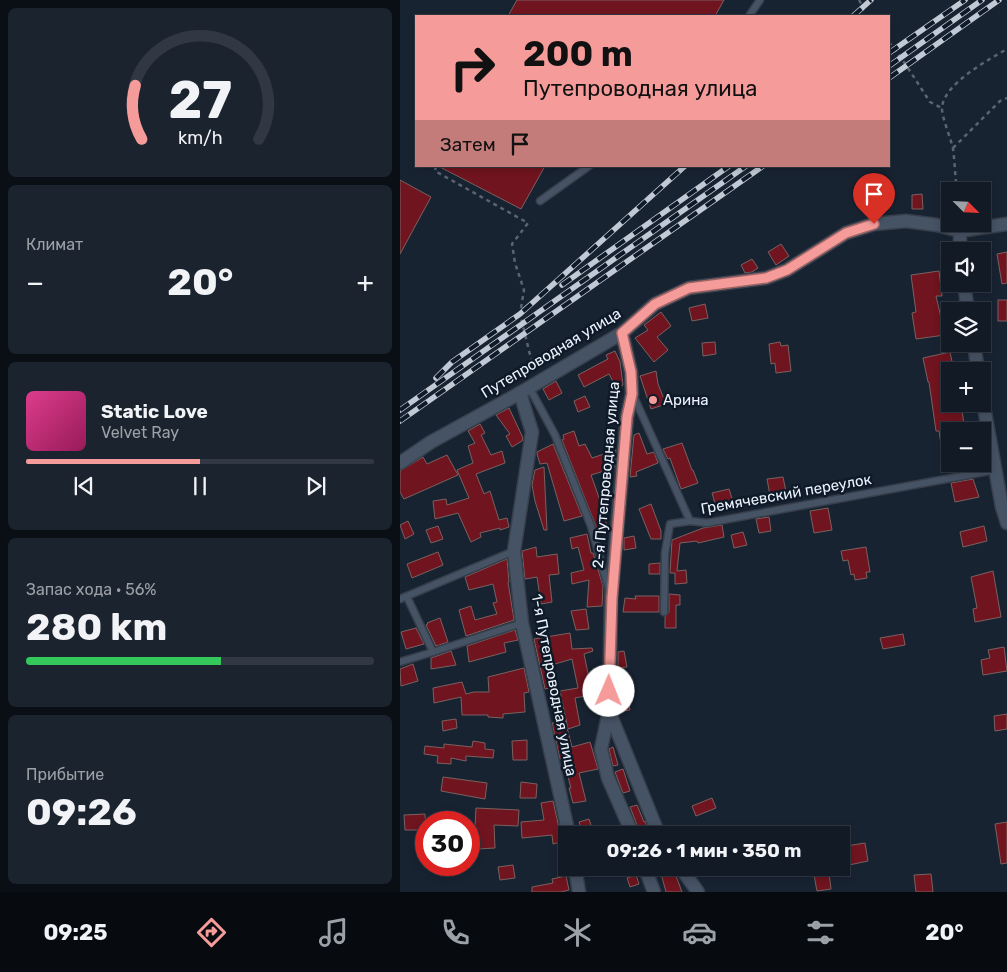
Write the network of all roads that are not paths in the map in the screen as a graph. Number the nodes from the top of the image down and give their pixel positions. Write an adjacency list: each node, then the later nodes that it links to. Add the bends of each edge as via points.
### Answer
1 (760, 0): 2 (lane)
2 (751, 15)
3 (588, 167): 4 (lane)
4 (540, 201)
5 (1007, 224): 7 (street, Путепроводная улица)
6 (941, 226): 8 (street, Путепроводная улица, via 906,221 874,224 846,233 787,270 766,278 689,288 655,304)
7 (991, 226)
8 (622, 333): 9 (street, Путепроводная улица); 10 (street, 2-я Путепроводная улица, via 631,372)
9 (529, 388): 12 (street, Путепроводная улица, via 431,442); 16 (street, 1-я Путепроводная улица, via 532,432); 18 (lane, via 555,434 591,526)
10 (632, 394): 14 (lane, Гремячевский переулок); 18 (street, 2-я Путепроводная улица, via 627,417)
11 (985, 412): 13 (street)
12 (400, 463)
13 (995, 470): 14 (lane, Гремячевский переулок, via 707,522); 15 (street)
14 (690, 521): 20 (lane, via 670,524 665,553)
15 (1007, 523)
16 (514, 551): 17 (lane); 21 (street, 1-я Путепроводная улица)
17 (407, 597): 19 (lane); 22 (lane)
18 (612, 598): 24 (street, 2-я Путепроводная улица)
19 (400, 599)
20 (664, 612)
21 (522, 623): 22 (lane); 25 (street, 1-я Путепроводная улица)
22 (433, 652): 23 (lane)
23 (400, 662)
24 (609, 710): 26 (street, 2-я Путепроводная улица, via 601,749 608,778); 27 (street, 2-я Путепроводная улица)
25 (566, 826)
26 (628, 826)
27 (655, 826)
28 (576, 876): 31 (street)
29 (648, 876): 32 (street)
30 (687, 876): 33 (street)
31 (579, 892)
32 (654, 892)
33 (698, 892)

